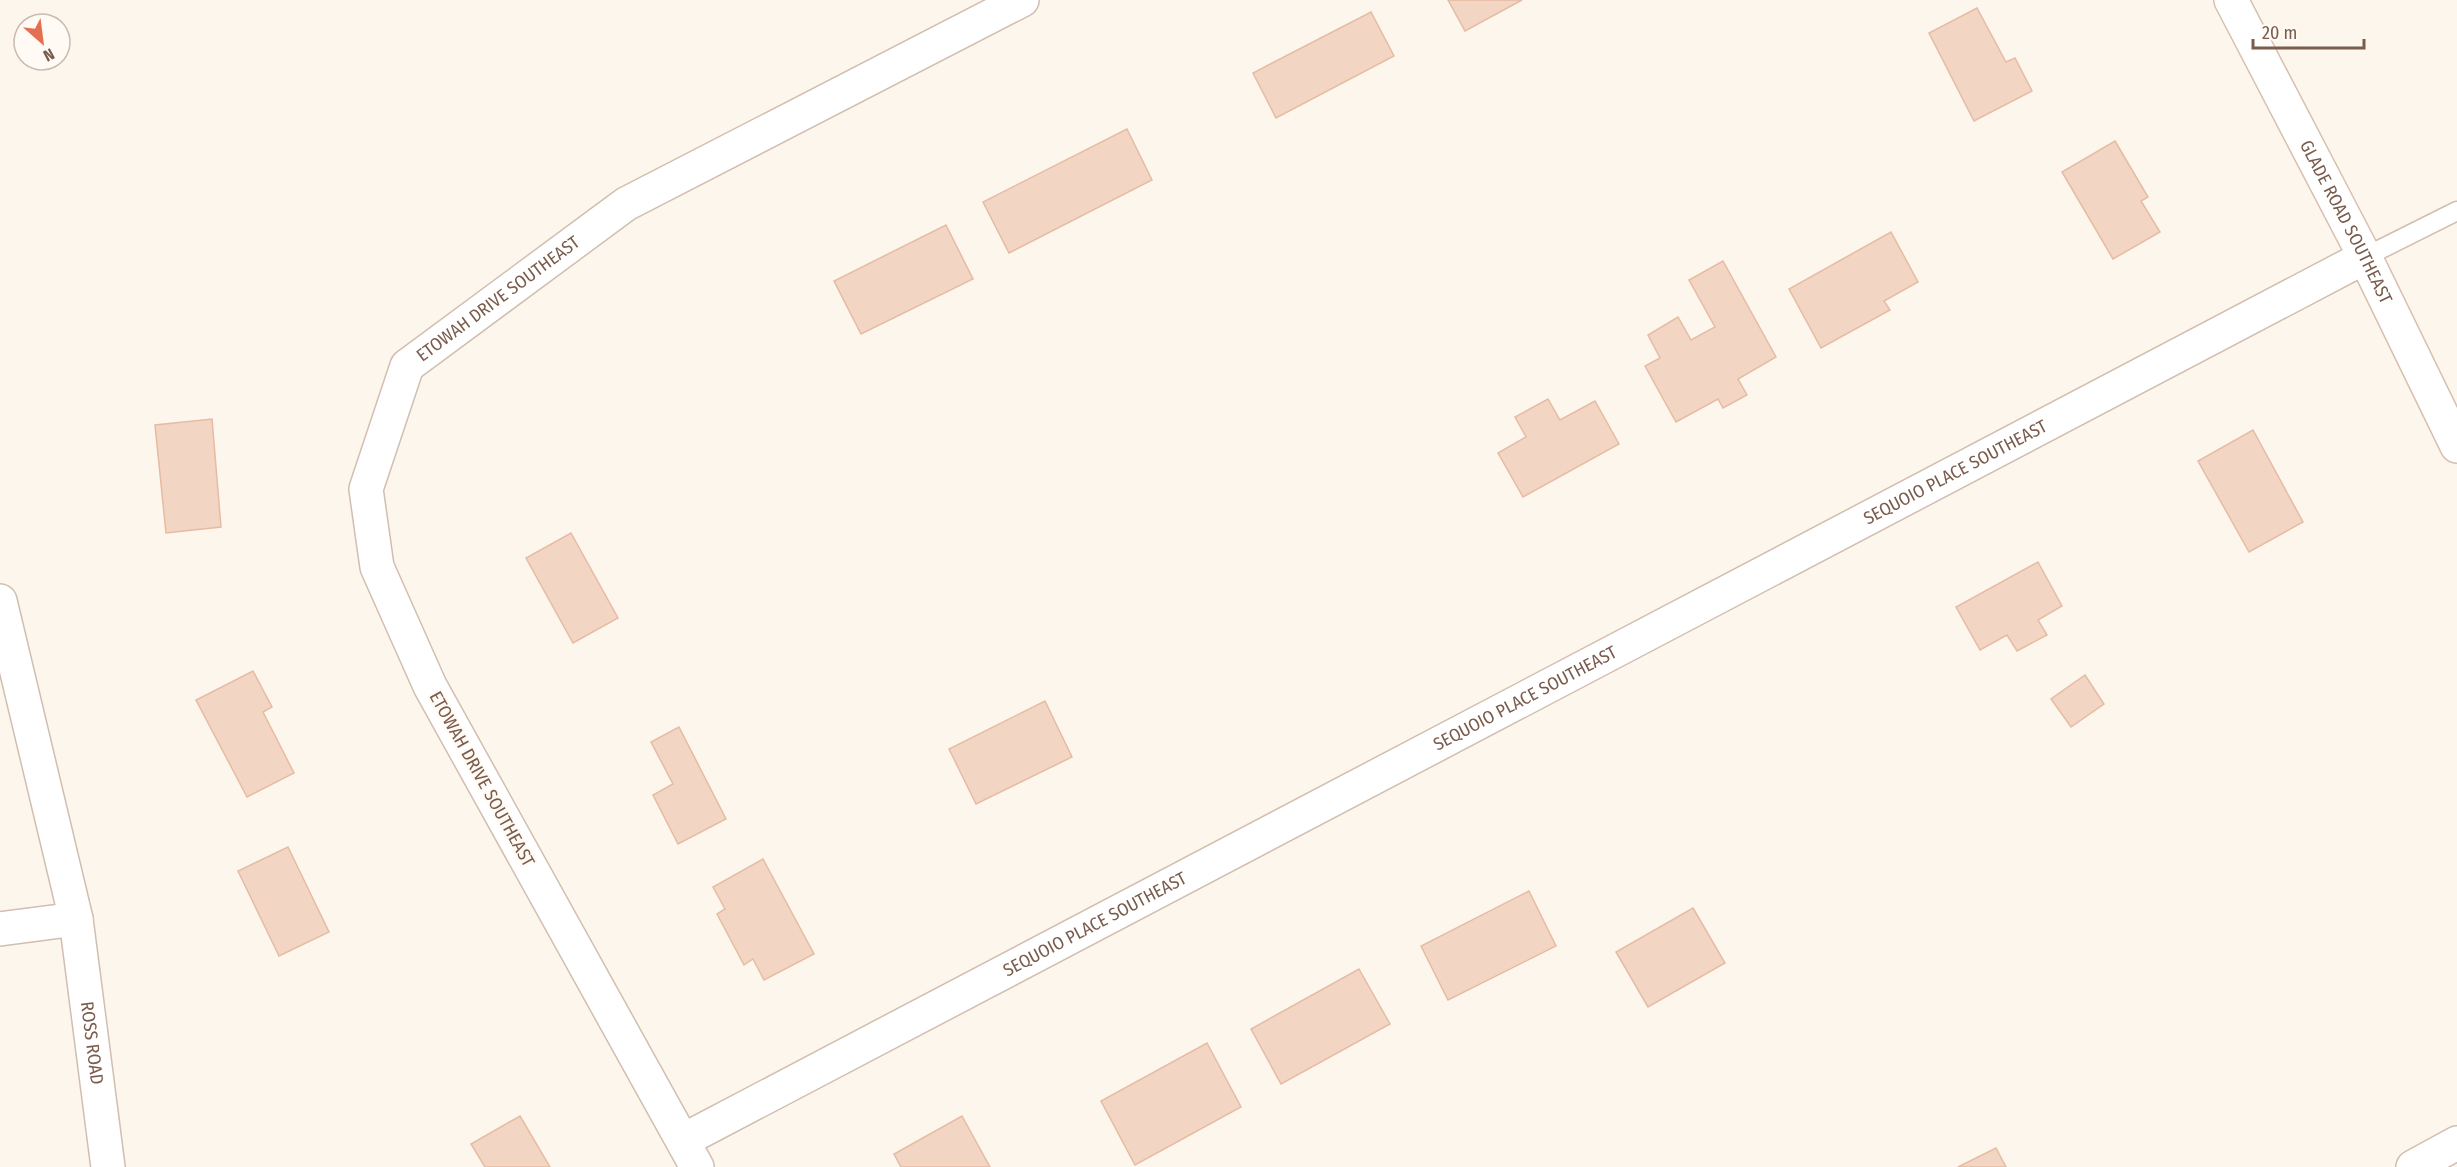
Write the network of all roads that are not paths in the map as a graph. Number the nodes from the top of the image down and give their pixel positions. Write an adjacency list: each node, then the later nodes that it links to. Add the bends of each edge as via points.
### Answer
1 (1022, 0): 10 (street, ETOWAH DRIVE SOUTHEAST, via 626,204 407,366 366,489 377,567 430,686)
2 (2231, 0): 4 (street, GLADE ROAD SOUTHEAST)
3 (2457, 211): 4 (lane)
4 (2365, 257): 5 (street, GLADE ROAD SOUTHEAST); 10 (street, SEQUOIO PLACE SOUTHEAST)
5 (2457, 446)
6 (0, 601): 7 (street, ROSS ROAD)
7 (76, 919): 8 (street); 11 (street, ROSS ROAD)
8 (0, 929)
9 (2457, 1143): 12 (street)
10 (691, 1153)
11 (108, 1167)
12 (2413, 1167)

